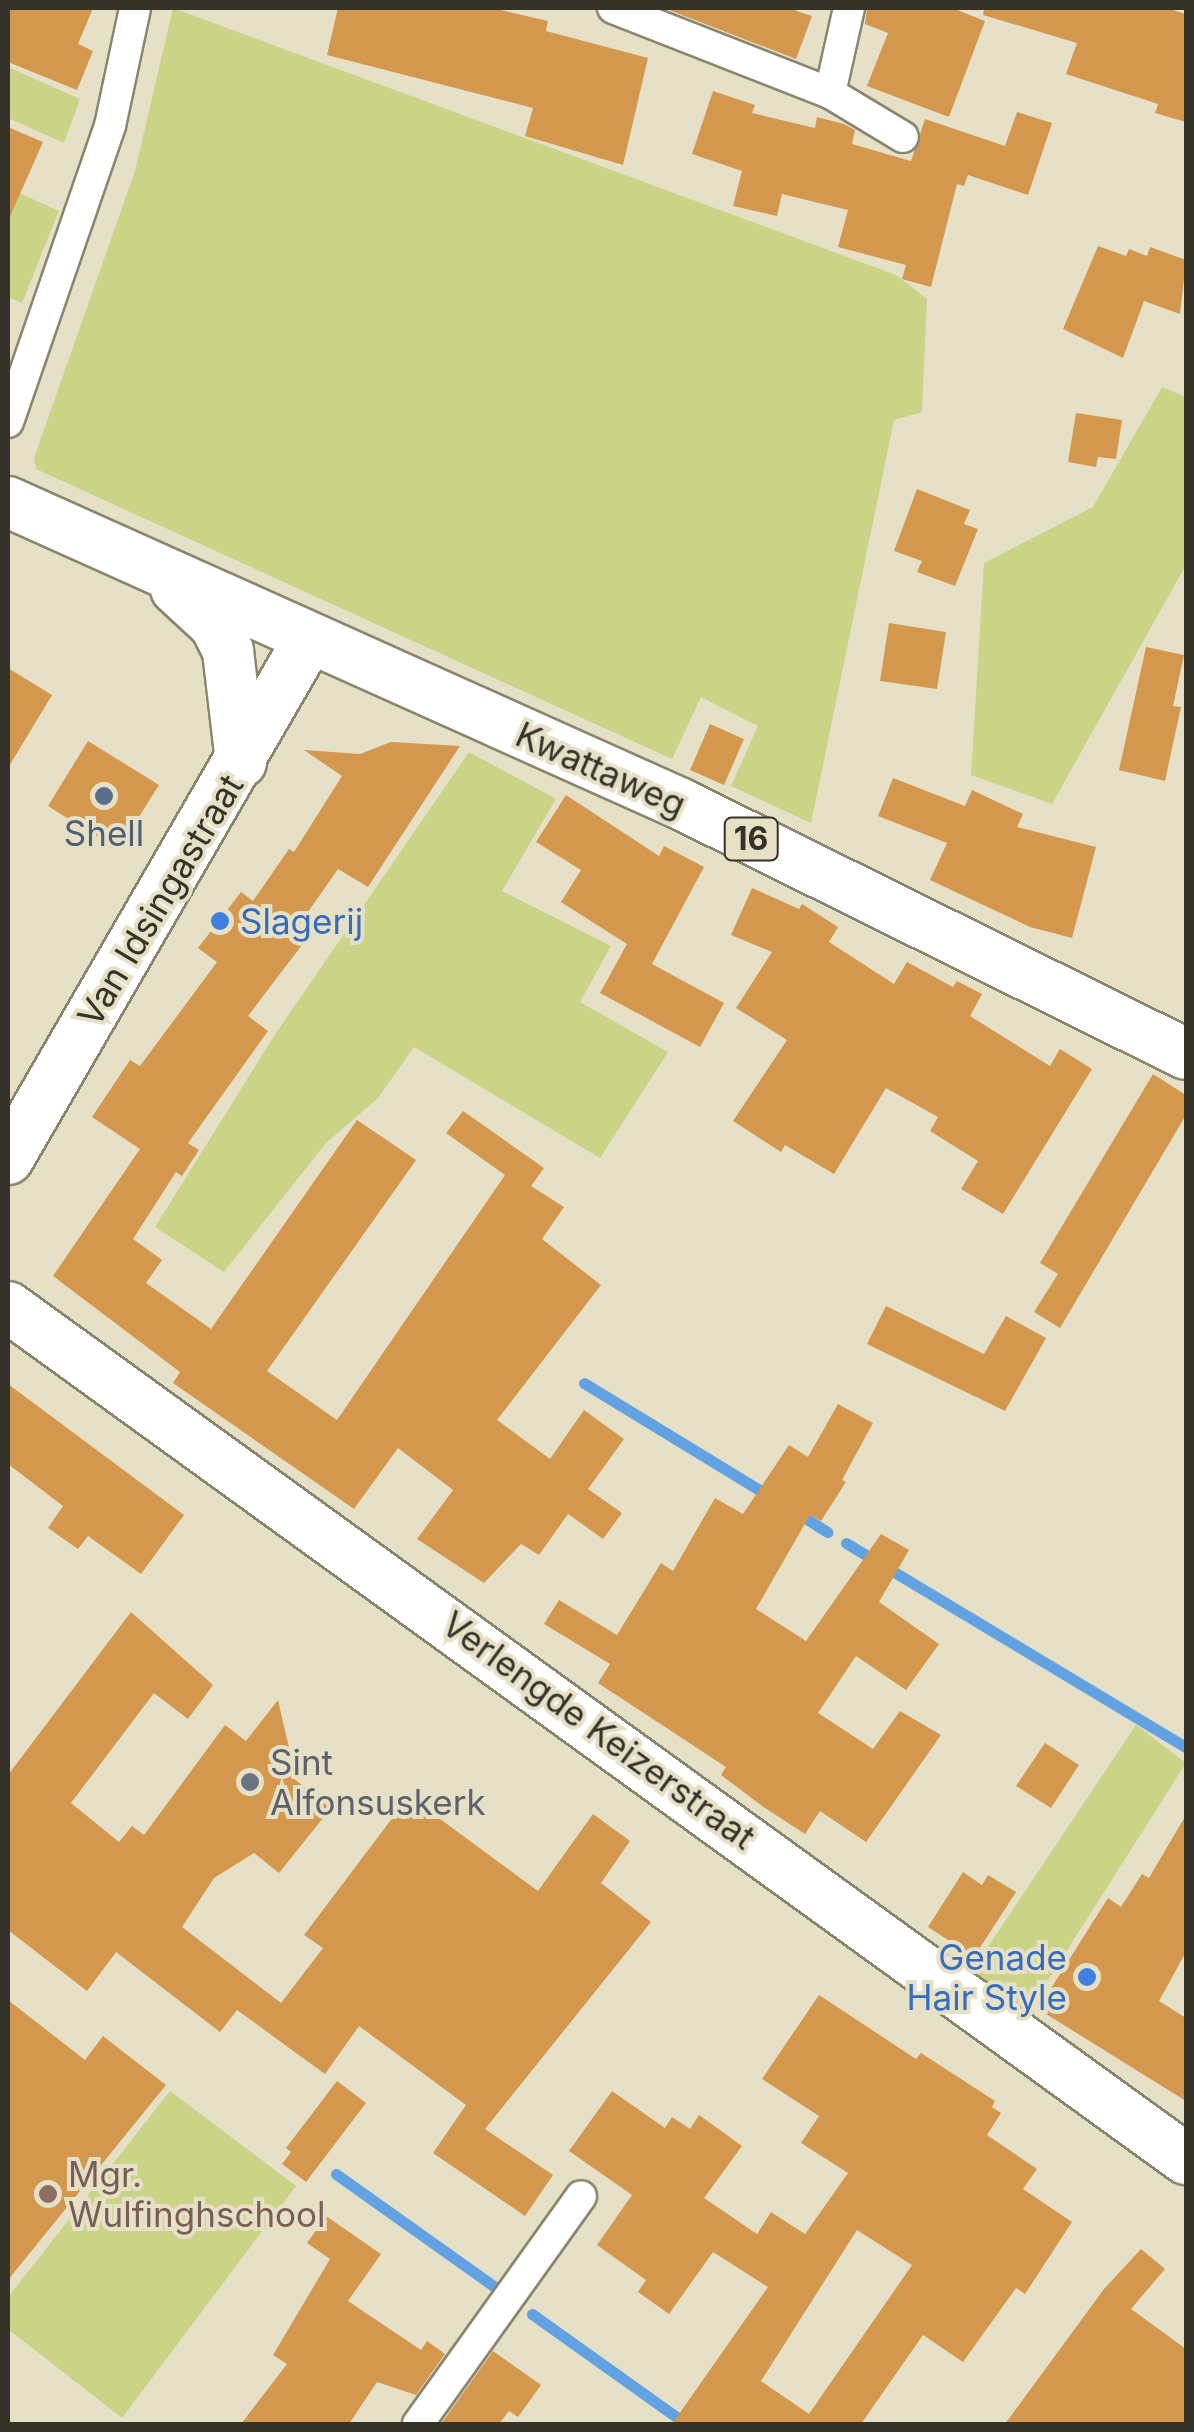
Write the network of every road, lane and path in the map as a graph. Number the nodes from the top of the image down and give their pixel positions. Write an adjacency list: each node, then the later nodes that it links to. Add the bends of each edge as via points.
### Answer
1 (135, 8): 6 (street, via 110,126)
2 (614, 8): 4 (street)
3 (849, 8): 4 (street)
4 (830, 93): 5 (street)
5 (904, 137)
6 (8, 422)
7 (8, 502): 8 (main road, Kwattaweg / 16)
8 (147, 565): 9 (main road, Kwattaweg / 16); 10 (main road, via 202,611 222,638 235,685)
9 (309, 639): 10 (main road, Van Idsingastraat); 11 (main road, Kwattaweg / 16, via 680,804)
10 (241, 762): 12 (main road, Van Idsingastraat)
11 (1186, 1054)
12 (8, 1158)
13 (8, 1306): 14 (main road, Verlengde Keizerstraat)
14 (1186, 2158)
15 (581, 2196): 16 (street)
16 (418, 2424)

